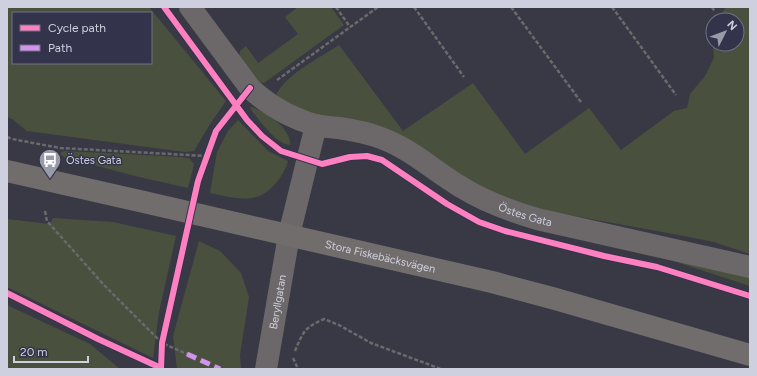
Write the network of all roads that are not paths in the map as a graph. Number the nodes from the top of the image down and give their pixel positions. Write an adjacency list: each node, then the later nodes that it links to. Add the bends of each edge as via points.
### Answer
1 (190, 7): 2 (street, Östes Gata, via 258,96 280,111)
2 (316, 125): 4 (street); 5 (street, Östes Gata, via 352,130 400,146 461,187 510,211 544,221)
3 (7, 171): 4 (street, Stora Fiskebäcksvägen)
4 (289, 236): 6 (street, Stora Fiskebäcksvägen, via 492,282); 7 (street, Beryllgatan)
5 (750, 267)
6 (750, 355)
7 (266, 369)

